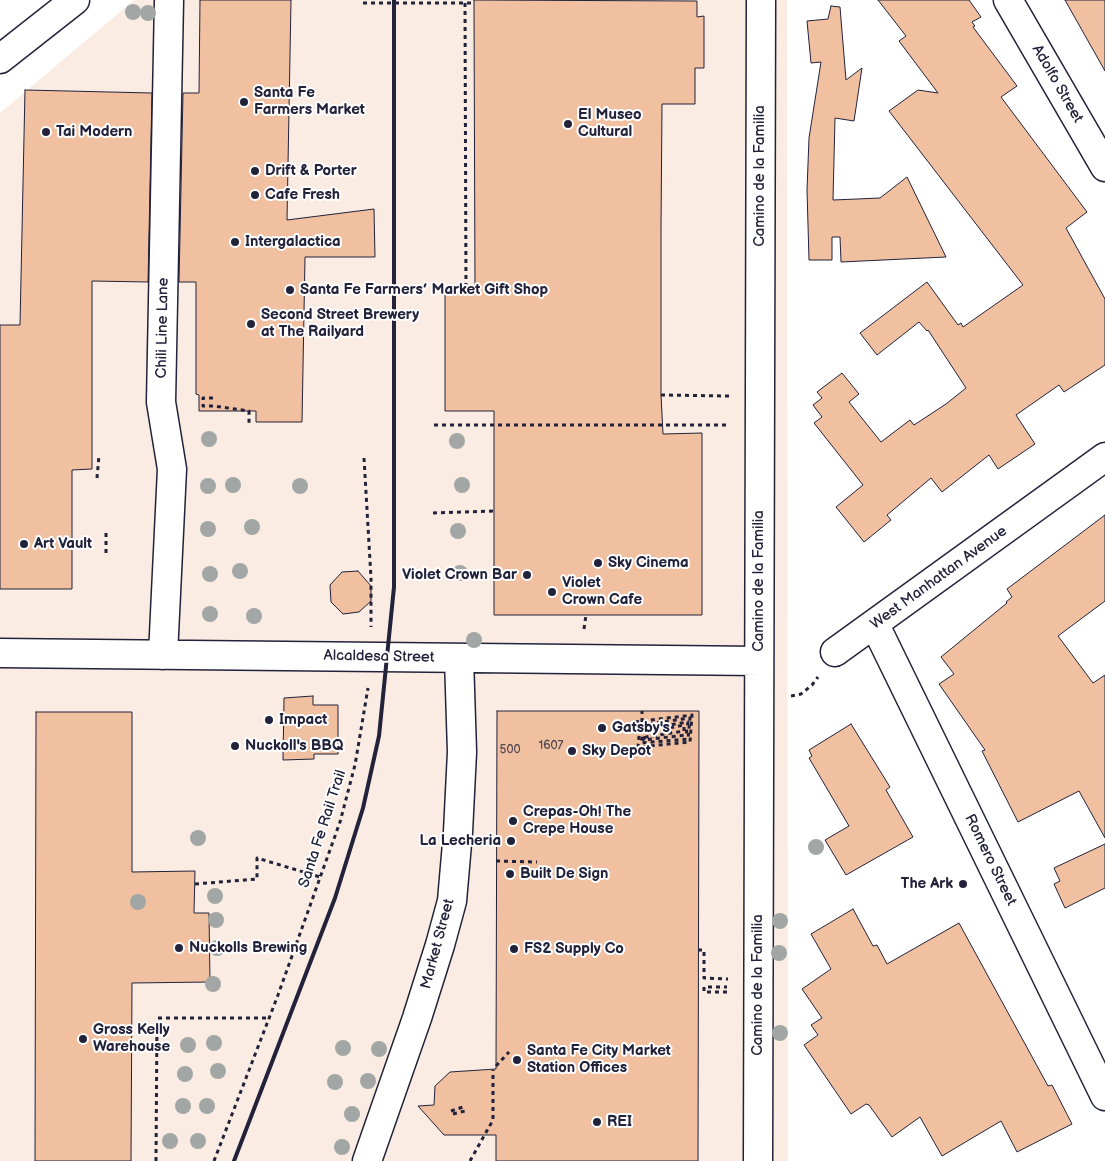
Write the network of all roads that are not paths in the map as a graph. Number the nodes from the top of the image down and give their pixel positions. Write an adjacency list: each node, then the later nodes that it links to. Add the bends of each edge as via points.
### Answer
1 (75, 0): 5 (street)
2 (169, 0): 11 (street, Chili Line Lane, via 162,402 172,468)
3 (760, 0): 13 (street, Camino de la Familia)
4 (1008, 0): 6 (street, Adolfo Street)
5 (0, 59)
6 (1105, 167)
7 (1105, 457): 8 (street, West Manhattan Avenue)
8 (875, 624): 9 (street, West Manhattan Avenue); 14 (street, Romero Street)
9 (835, 652)
10 (0, 653): 11 (street, Alcaldesa Street)
11 (164, 655): 12 (street, Alcaldesa Street)
12 (460, 658): 13 (street, Alcaldesa Street); 15 (street, Market Street, via 462,752 452,901 417,1018)
13 (759, 662): 16 (street, Camino de la Familia)
14 (1105, 1096)
15 (367, 1161)
16 (758, 1161)

